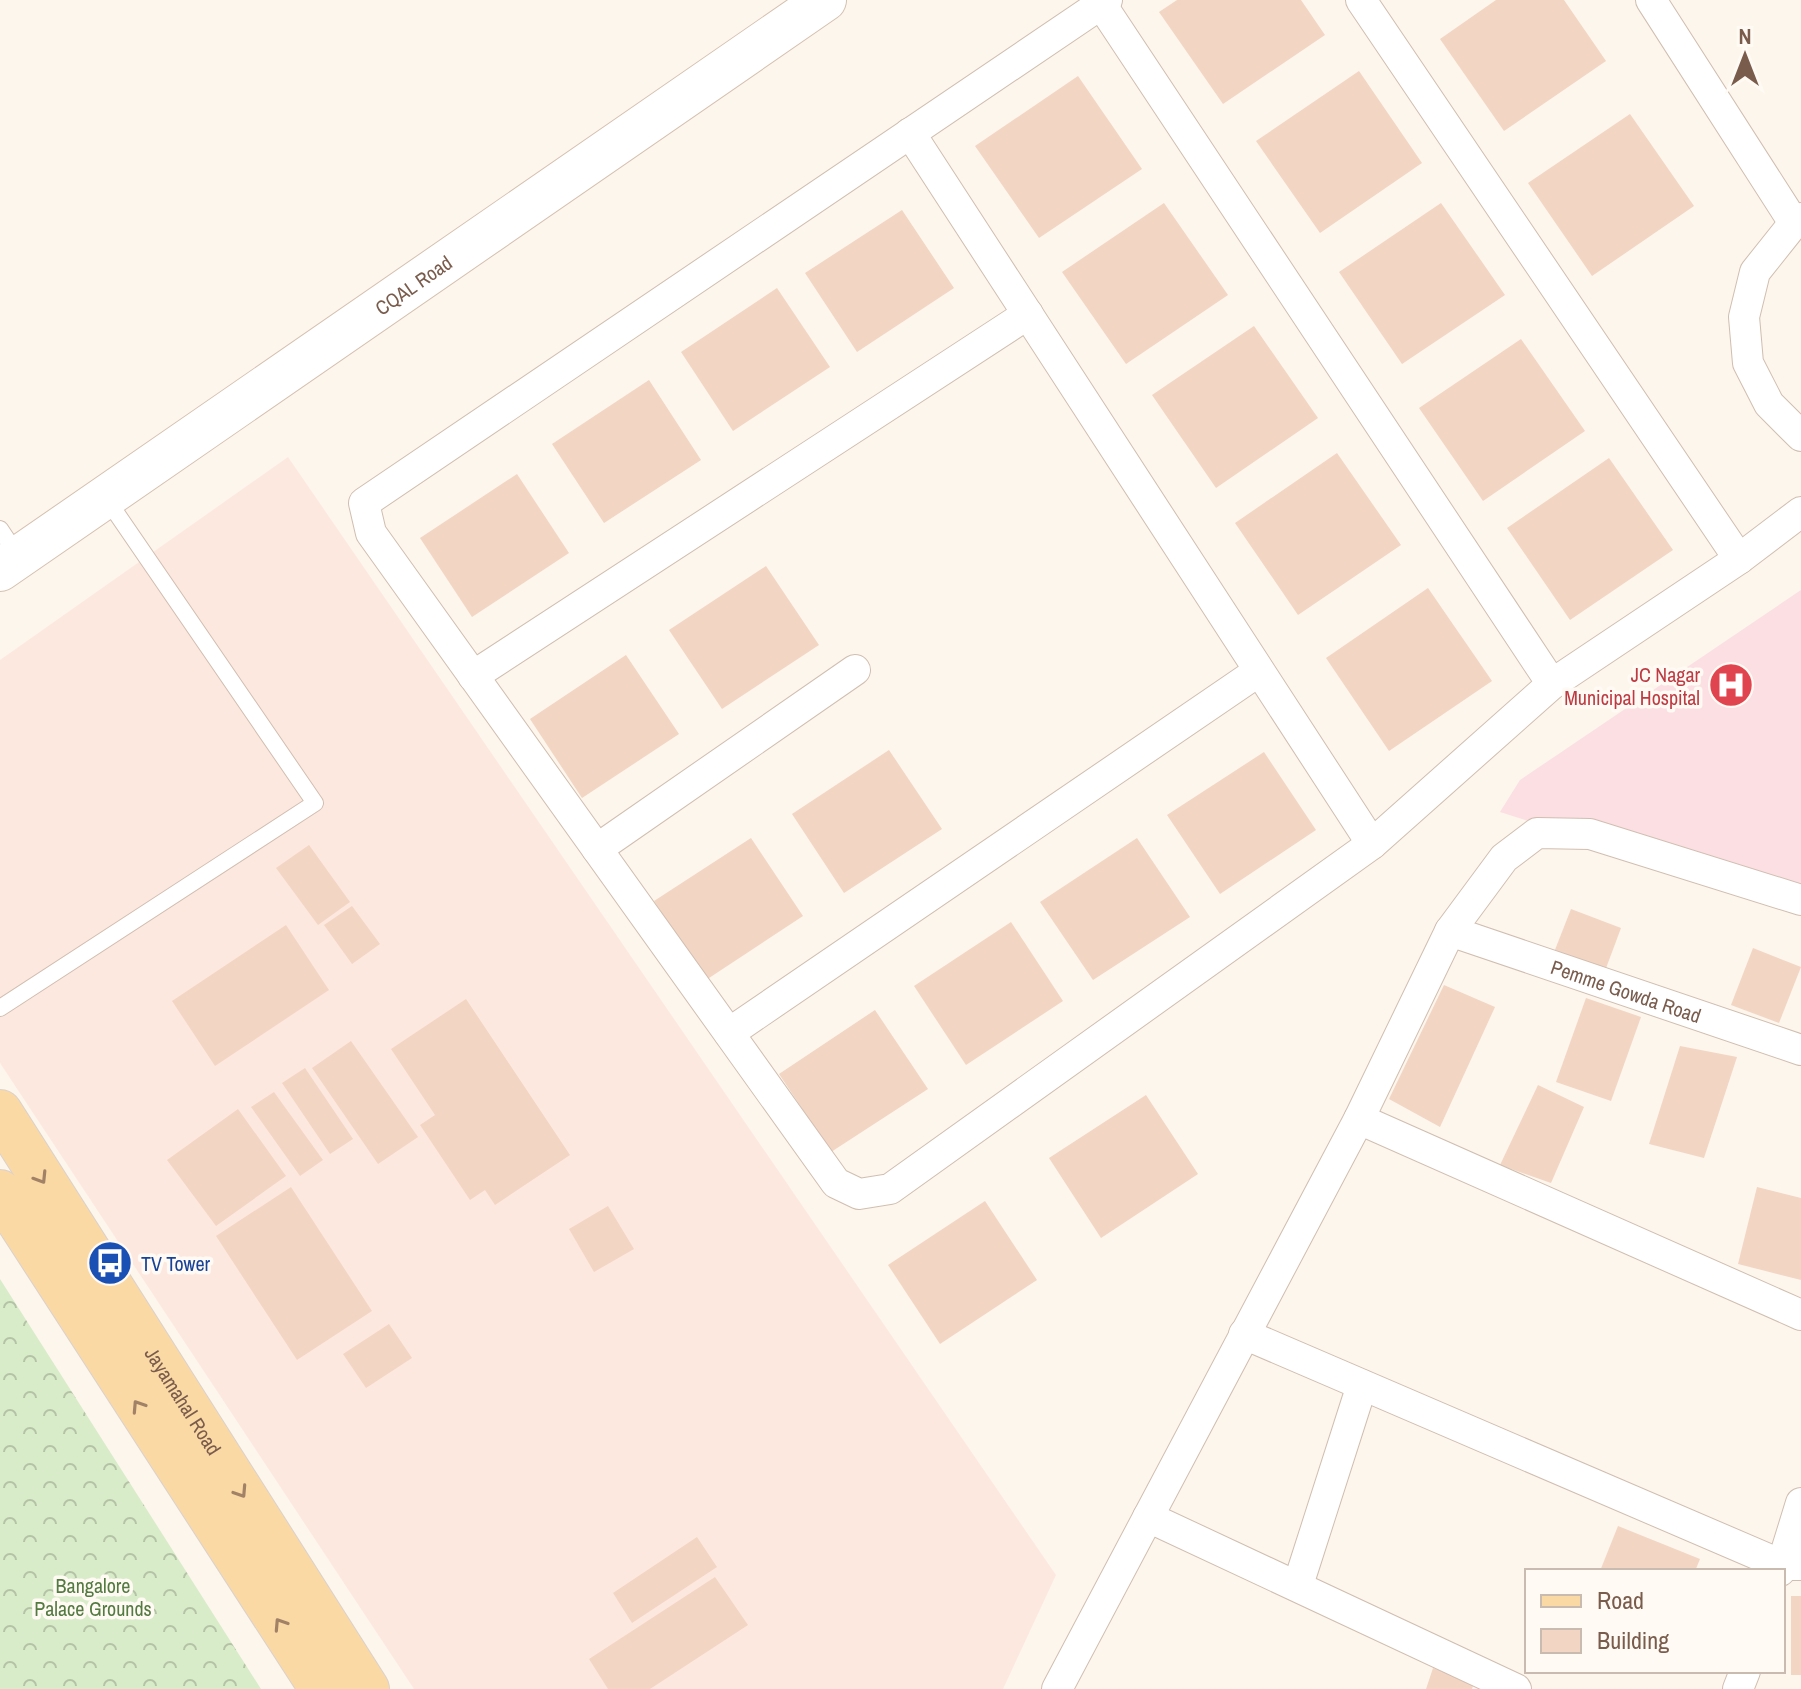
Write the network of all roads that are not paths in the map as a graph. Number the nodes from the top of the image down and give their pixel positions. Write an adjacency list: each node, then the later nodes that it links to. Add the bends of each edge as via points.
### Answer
1 (825, 0): 9 (main road, CQAL Road)
2 (1361, 0): 12 (street)
3 (1651, 0): 6 (street)
4 (1104, 2): 5 (street); 16 (street)
5 (910, 133): 7 (street); 15 (street, via 364,503 371,533)
6 (1798, 220): 8 (street, via 1755,272 1744,317 1748,363 1769,404)
7 (1028, 314): 14 (street); 15 (street)
8 (1801, 436)
9 (105, 497): 11 (main road, CQAL Road); 21 (lane, via 315,803)
10 (1801, 512): 12 (street)
11 (6, 552)
12 (1739, 559): 16 (street)
13 (855, 670): 18 (street)
14 (1259, 671): 17 (street); 22 (street)
15 (473, 676): 18 (street)
16 (1552, 684): 17 (street)
17 (1372, 844): 22 (street, via 890,1189 859,1194 836,1183)
18 (597, 849): 22 (street)
19 (1801, 900): 20 (street, via 1590,834 1537,833 1504,858)
20 (1450, 931): 23 (street, Pemme Gowda Road); 25 (street)
21 (0, 1008)
22 (729, 1033)
23 (1801, 1050)
24 (0, 1112): 35 (main road, Jayamahal Road, one-way to 35)
25 (1359, 1119): 27 (street); 28 (street)
26 (0, 1192): 34 (main road, Jayamahal Road, one-way to 26)
27 (1801, 1315)
28 (1244, 1334): 29 (street); 31 (street)
29 (1362, 1385): 32 (street); 33 (street)
30 (1801, 1503): 32 (street)
31 (1148, 1517): 33 (street); 36 (street)
32 (1788, 1567)
33 (1298, 1585): 37 (street)
34 (322, 1689)
35 (367, 1689)
36 (1057, 1689)
37 (1516, 1689)

